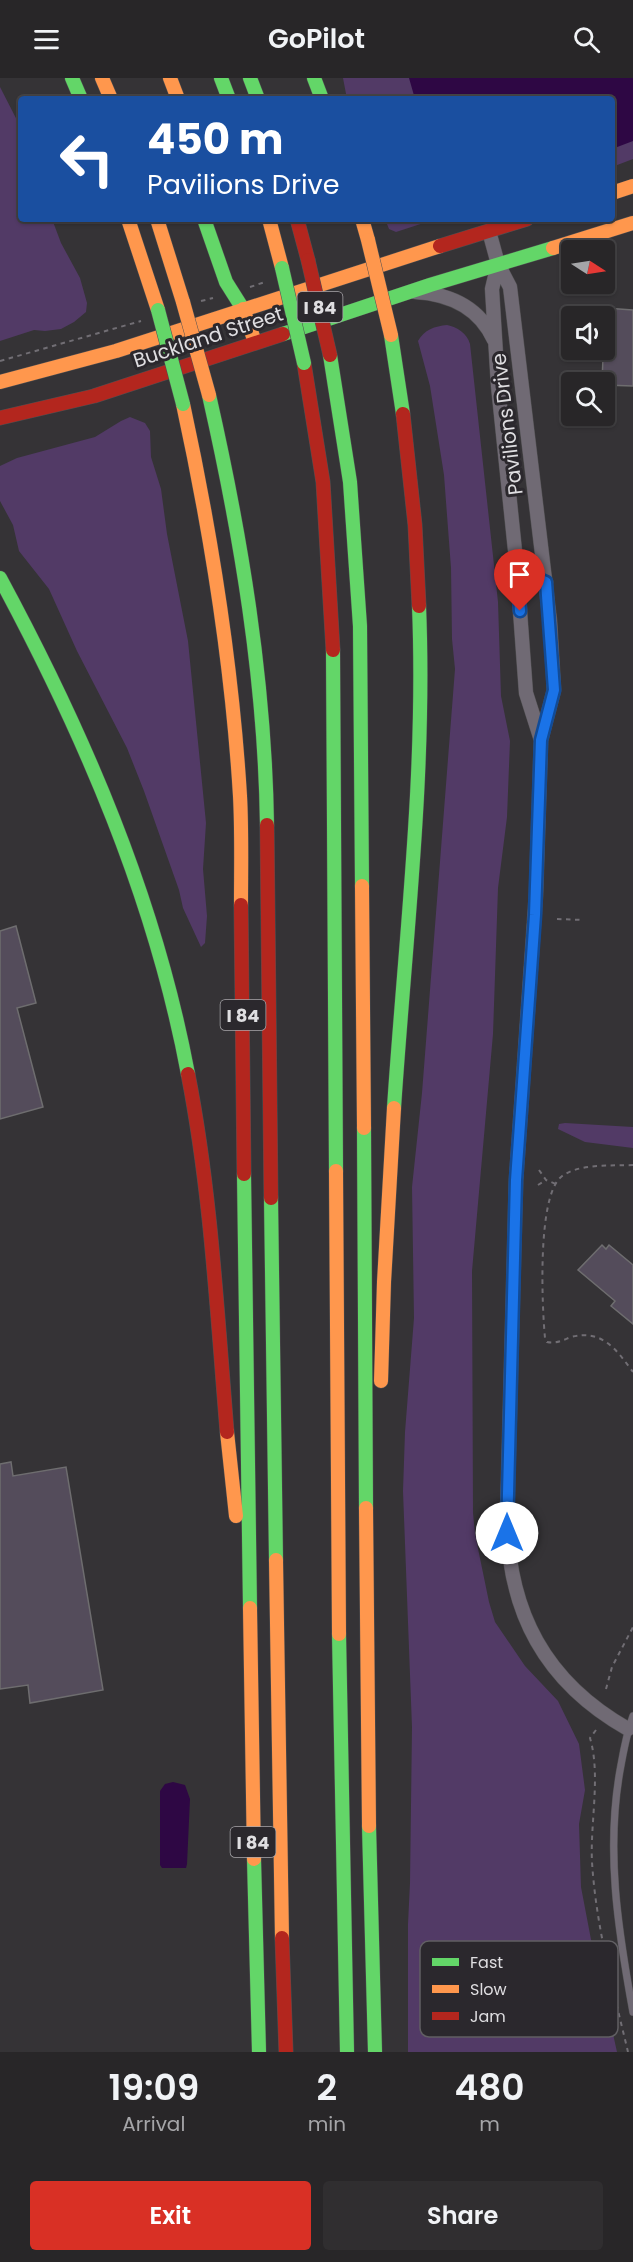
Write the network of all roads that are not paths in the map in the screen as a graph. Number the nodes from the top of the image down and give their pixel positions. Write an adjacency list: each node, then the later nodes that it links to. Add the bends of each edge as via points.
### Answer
1 (72, 78): 8 (main road)
2 (102, 78): 9 (main road)
3 (170, 78): 10 (main road)
4 (221, 78): 11 (main road)
5 (250, 78): 12 (main road)
6 (314, 78): 13 (main road)
7 (327, 78): 14 (main road)
8 (80, 96)
9 (110, 96)
10 (177, 96)
11 (228, 96)
12 (257, 96)
13 (320, 96)
14 (332, 96)
15 (633, 186): 16 (main road)
16 (615, 192)
17 (129, 222): 41 (main road, I 84, bridge, via 183,404 206,514 223,616 240,798)
18 (158, 222): 45 (main road, bridge, via 189,302 235,516 258,677 266,779 279,1837)
19 (205, 222): 29 (main road, via 226,282)
20 (270, 222): 46 (main road, bridge, via 304,363 323,482 333,621 340,1737)
21 (298, 222): 40 (main road, I 84, bridge, via 330,354 350,482 360,606)
22 (363, 222): 38 (main road, bridge, via 391,334 404,415 415,515 419,606 420,706 414,838 386,1219)
23 (518, 222): 25 (main road, Buckland Street)
24 (633, 223): 26 (main road, Buckland Street)
25 (489, 231): 26 (street, Pavilions Drive); 29 (main road, Buckland Street)
26 (498, 264): 28 (main road, Buckland Street); 31 (street, Pavilions Drive, via 492,289); 36 (street, Pavilions Drive, via 510,287)
27 (240, 277): 29 (main road)
28 (409, 292): 30 (main road, Buckland Street); 31 (street, Pavilions Drive, via 440,296 465,305 484,322)
29 (243, 309): 30 (main road); 32 (main road, Buckland Street, via 78,362)
30 (255, 342): 33 (main road, Buckland Street, via 94,396)
31 (496, 345): 34 (street, Pavilions Drive)
32 (0, 382)
33 (0, 418)
34 (517, 570): 36 (street); 37 (street, Pavilions Drive, via 526,693)
35 (0, 578): 41 (main road, via 57,686 103,790 147,913 180,1034 208,1198 231,1480)
36 (546, 582): 37 (street, Pavilions Drive, via 554,690)
37 (541, 740): 42 (street, Pavilions Drive, via 537,871 515,1209 510,1568 529,1627 563,1679 583,1698)
38 (381, 1395)
39 (380, 1413): 40 (main road)
40 (366, 1487): 47 (main road, I 84, via 369,1865)
41 (250, 1632): 44 (main road, I 84)
42 (631, 1722): 43 (lane, via 617,1785 613,1846 616,1912)
43 (633, 2012)
44 (259, 2052)
45 (286, 2052)
46 (347, 2052)
47 (375, 2052)

